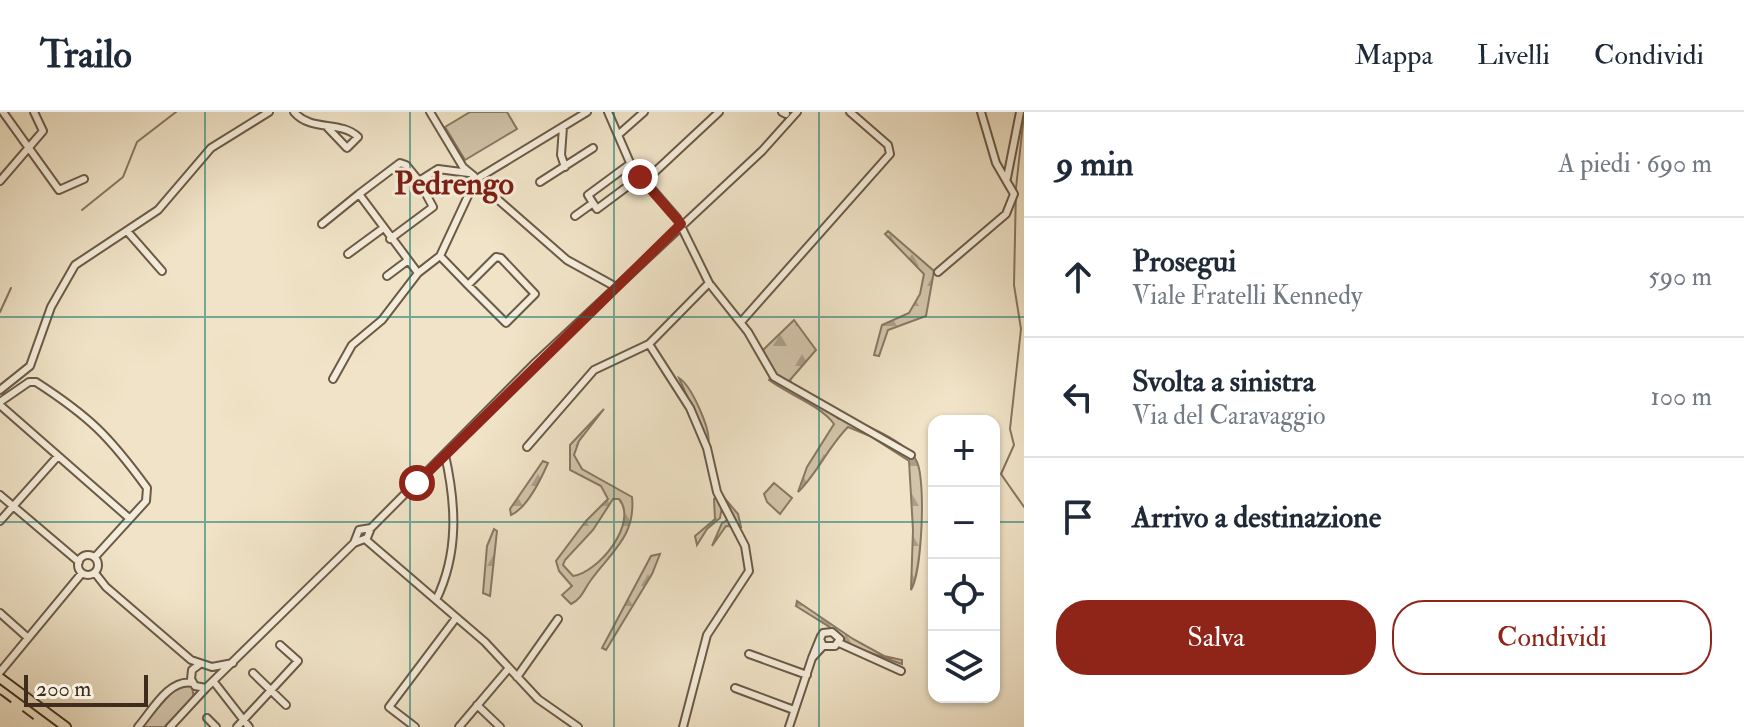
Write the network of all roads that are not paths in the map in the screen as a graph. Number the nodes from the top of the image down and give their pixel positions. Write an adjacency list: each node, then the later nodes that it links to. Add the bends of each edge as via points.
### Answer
1 (3, 112): 18 (street)
2 (34, 112): 18 (street, via 43,131)
3 (269, 112): 35 (street, via 211,148 163,206)
4 (294, 112): 15 (street, via 302,122)
5 (442, 112): 14 (street)
6 (587, 112): 16 (street)
7 (608, 112): 17 (street)
8 (644, 112): 17 (street)
9 (719, 112): 25 (street)
10 (797, 112): 33 (street)
11 (850, 112): 50 (street, via 888,145 890,154)
12 (981, 112): 23 (street, via 996,163)
13 (1020, 112): 23 (street)
14 (431, 114): 22 (street)
15 (327, 127): 15 (street, via 353,133 358,137 347,148)
16 (563, 127): 21 (street); 22 (street)
17 (618, 135): 20 (street)
18 (29, 148): 24 (street, via 59,190); 26 (street)
19 (593, 148): 21 (street)
20 (630, 164): 25 (street); 30 (street, via 588,195)
21 (565, 167): 28 (street)
22 (475, 178): 27 (street, via 438,169); 38 (street); 45 (street, via 567,260)
23 (1007, 178): 41 (street, via 1014,194 1006,214)
24 (84, 179)
25 (642, 179): 30 (street, via 597,209); 33 (street)
26 (0, 181)
27 (419, 181): 29 (street, via 402,163); 36 (street, via 433,207)
28 (540, 182)
29 (359, 194): 32 (street); 34 (street)
30 (593, 203): 31 (street)
31 (575, 216)
32 (322, 224)
33 (681, 224): 44 (street); 46 (street)
34 (382, 229): 36 (street); 37 (street)
35 (127, 231): 40 (street); 53 (street, via 71,270 51,307 35,358 26,372)
36 (390, 239): 39 (street)
37 (348, 254)
38 (440, 256): 42 (street); 47 (street)
39 (407, 261): 42 (street); 43 (street)
40 (162, 271)
41 (938, 272)
42 (418, 273): 52 (street, via 382,320 352,345)
43 (387, 276)
44 (627, 276): 45 (street); 48 (street)
45 (603, 279): 48 (street); 49 (street)
46 (709, 283): 50 (street); 51 (street)
47 (468, 285): 47 (street, via 496,257 535,294 506,323)
48 (616, 287): 49 (street)
49 (607, 295): 56 (street)
50 (741, 322): 57 (street, via 774,377)
51 (649, 344): 55 (street, via 594,370); 115 (street, via 690,408 717,492 750,563 707,635)
52 (333, 379)
53 (0, 390)
54 (0, 404): 58 (street); 63 (street, via 36,382 108,436 148,492)
55 (527, 447)
56 (445, 455): 59 (street); 60 (street)
57 (911, 455)
58 (58, 456): 62 (street); 63 (street)
59 (439, 462): 60 (street); 65 (street)
60 (446, 476): 70 (street, via 454,495 452,547 448,576)
61 (0, 495): 62 (street)
62 (13, 506): 64 (street); 67 (street)
63 (129, 518): 66 (street)
64 (0, 521)
65 (365, 535): 70 (street); 82 (street)
66 (95, 557): 67 (street, via 86,555); 69 (street)
67 (79, 562): 68 (street)
68 (82, 573): 69 (street); 75 (street)
69 (95, 573): 80 (street)
70 (436, 600): 72 (street)
71 (0, 613): 75 (street)
72 (456, 618): 85 (street); 111 (street, via 389,707)
73 (558, 619): 91 (street)
74 (821, 636): 76 (street, via 832,632); 78 (street); 81 (street)
75 (27, 637): 89 (street)
76 (839, 643): 78 (street); 87 (street)
77 (280, 645): 97 (street, via 298,661)
78 (823, 646): 81 (street)
79 (749, 654): 90 (street)
80 (186, 657): 83 (street); 86 (street)
81 (812, 658): 90 (street)
82 (237, 662): 84 (street); 92 (street)
83 (200, 664): 84 (street); 86 (street)
84 (212, 667): 92 (street)
85 (509, 668): 91 (street); 101 (street)
86 (191, 671): 93 (street); 94 (street)
87 (901, 671)
88 (253, 673): 97 (street)
89 (1, 674): 105 (main road)
90 (807, 675): 102 (street)
91 (517, 677): 114 (street)
92 (215, 680): 95 (street); 98 (street)
93 (194, 685): 94 (street); 95 (street); 99 (street)
94 (173, 686): 106 (street)
95 (207, 688): 98 (street); 99 (street)
96 (735, 688): 102 (street)
97 (271, 691): 100 (street); 104 (street)
98 (220, 693): 104 (street)
99 (192, 705): 107 (street)
100 (286, 705)
101 (477, 705): 112 (street); 113 (street)
102 (794, 710): 116 (street)
103 (207, 718): 108 (street)
104 (243, 720): 109 (street); 110 (street)
105 (66, 727)
106 (138, 727)
107 (170, 727)
108 (216, 727)
109 (237, 727)
110 (249, 727)
111 (415, 727)
112 (459, 727)
113 (500, 727)
114 (578, 727)
115 (683, 727)
116 (789, 727)

